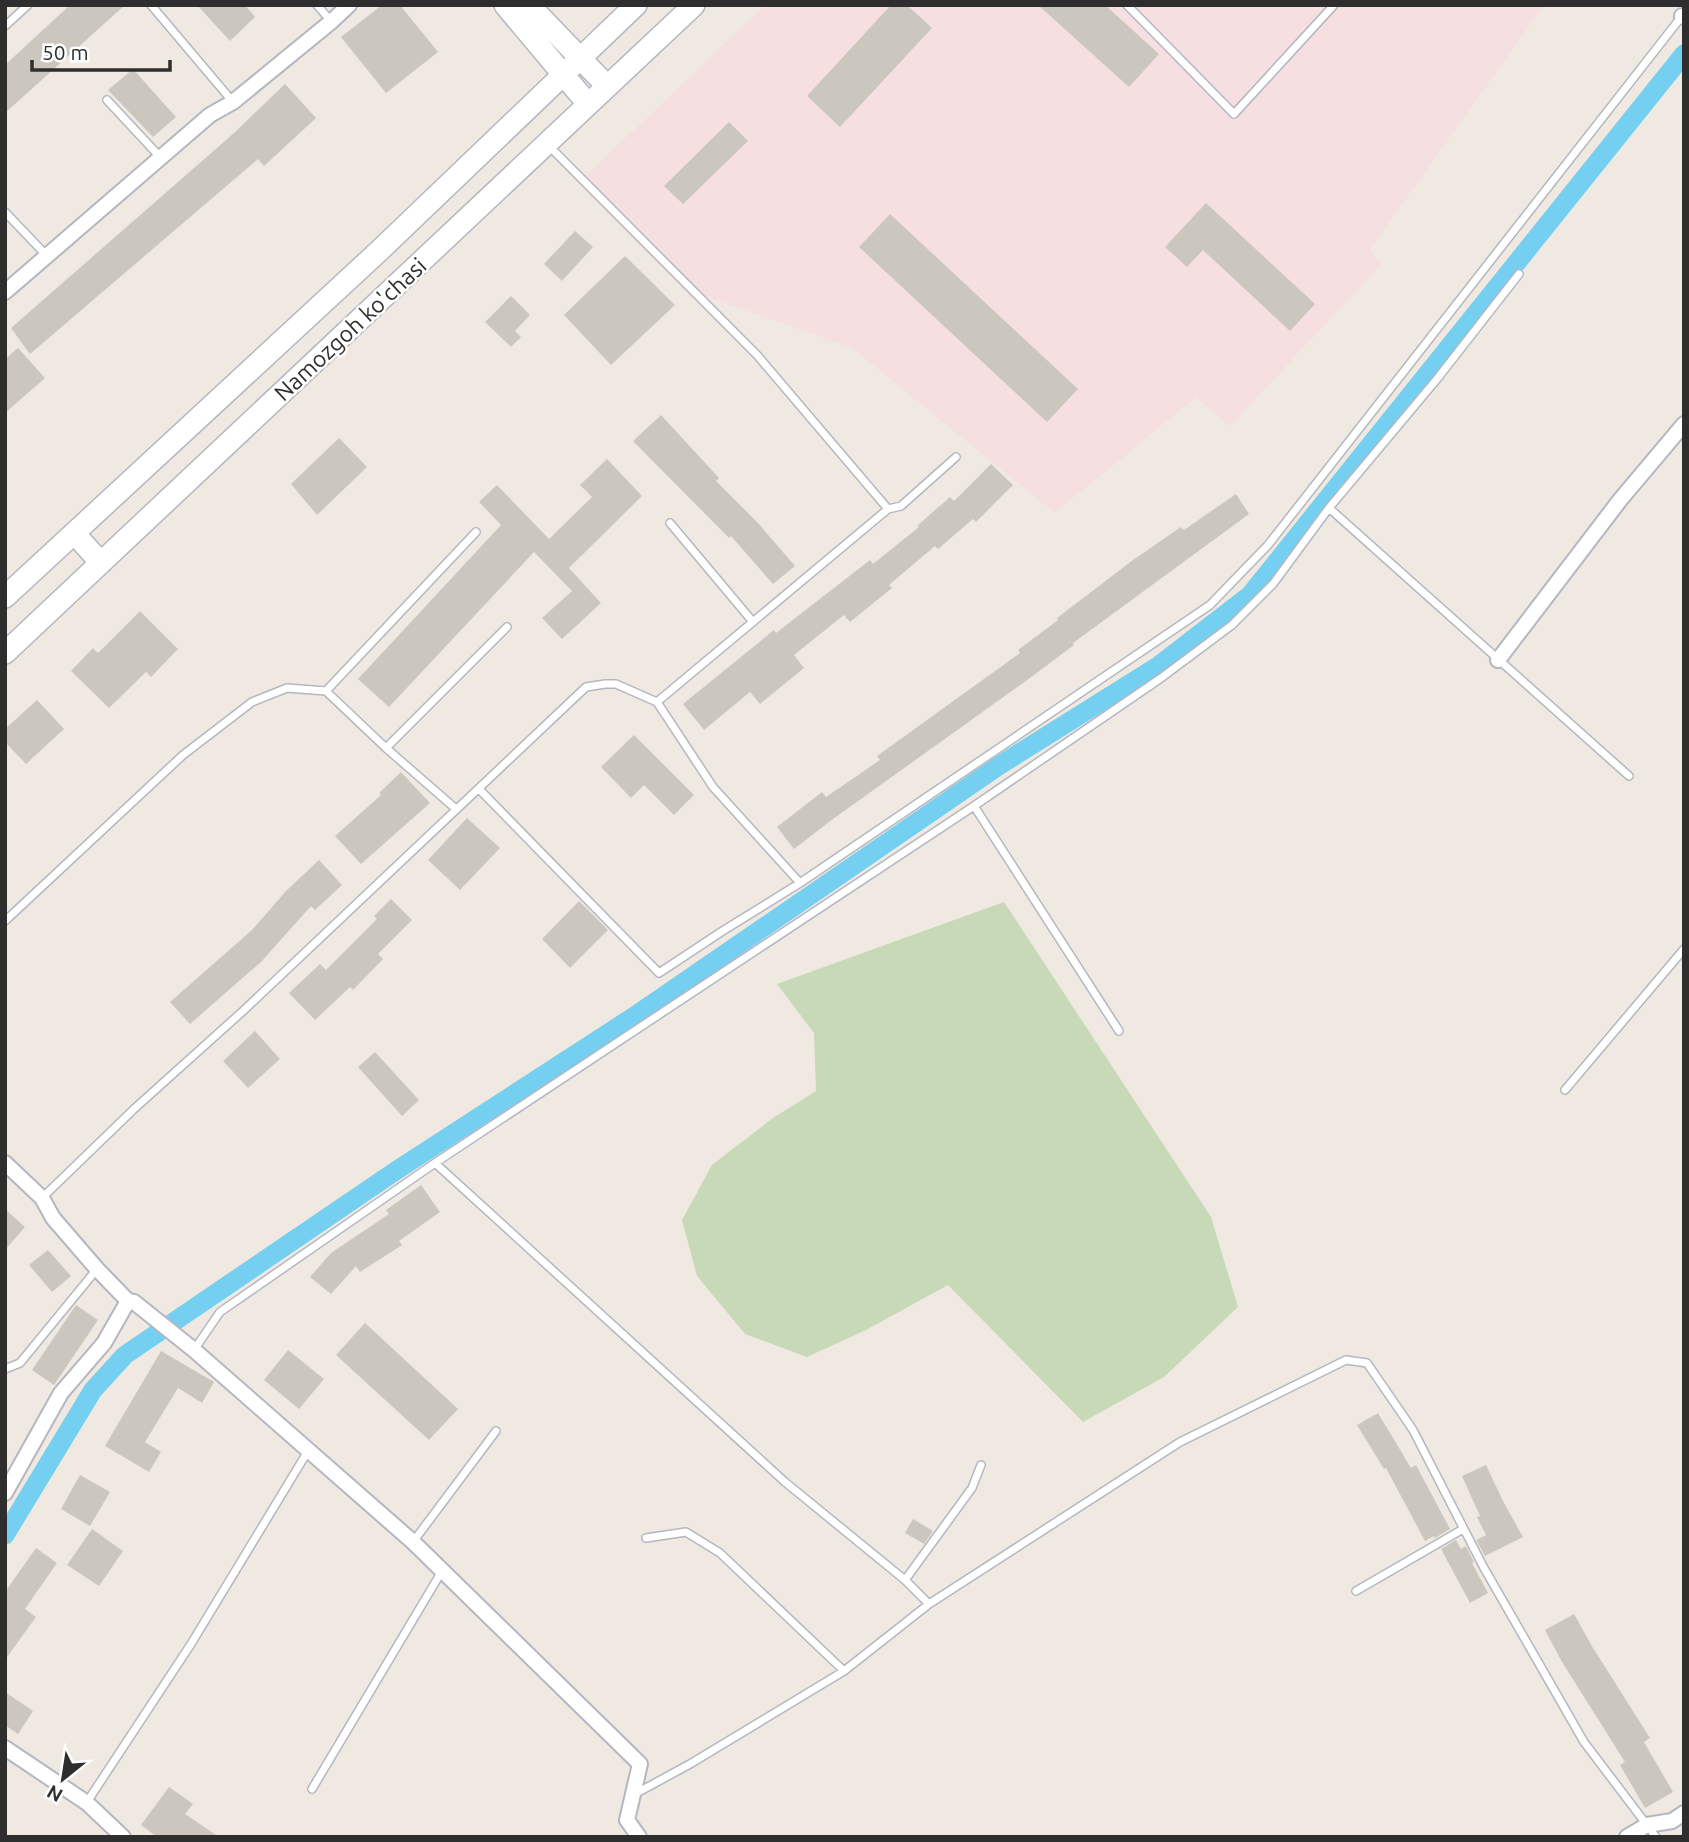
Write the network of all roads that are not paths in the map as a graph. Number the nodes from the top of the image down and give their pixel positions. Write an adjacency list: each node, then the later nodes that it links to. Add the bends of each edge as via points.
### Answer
1 (28, 5): 13 (lane)
2 (151, 5): 18 (lane)
3 (317, 5): 12 (lane)
4 (349, 5): 12 (street)
5 (505, 5): 15 (main road)
6 (530, 5): 14 (main road)
7 (636, 5): 14 (main road, Namozgoh ko'chasi)
8 (694, 5): 16 (main road, Namozgoh ko'chasi)
9 (1127, 5): 10 (lane, via 1234,114)
10 (1334, 5)
11 (1683, 16): 46 (lane, via 1268,545 1210,605)
12 (332, 22): 18 (street)
13 (5, 26)
14 (579, 59): 15 (main road, Namozgoh ko'chasi); 16 (main road)
15 (562, 75): 19 (main road); 32 (main road, Namozgoh ko'chasi)
16 (607, 86): 19 (main road, Namozgoh ko'chasi)
17 (107, 100): 21 (lane)
18 (233, 102): 21 (street, via 210,115)
19 (589, 103): 20 (main road, Namozgoh ko'chasi)
20 (546, 143): 28 (lane, via 757,355); 33 (main road, Namozgoh ko'chasi)
21 (162, 158): 23 (street)
22 (5, 212): 23 (lane)
23 (47, 256): 25 (street)
24 (1519, 274): 29 (lane)
25 (5, 292)
26 (1684, 424): 38 (street)
27 (956, 457): 28 (lane, via 901,506)
28 (888, 509): 35 (lane)
29 (1329, 509): 38 (lane); 44 (lane, via 1273,584 1232,625)
30 (670, 523): 35 (lane)
31 (476, 532): 39 (lane)
32 (74, 533): 33 (main road); 34 (main road, Namozgoh ko'chasi)
33 (101, 563): 37 (main road, Namozgoh ko'chasi)
34 (5, 597)
35 (753, 622): 40 (lane)
36 (508, 627): 41 (lane)
37 (5, 653)
38 (1498, 660): 42 (lane)
39 (327, 691): 41 (lane); 47 (lane, via 287,688 252,702 183,755)
40 (657, 702): 43 (lane, via 616,684 586,687); 46 (lane, via 713,787)
41 (386, 747): 45 (lane)
42 (1629, 776)
43 (479, 789): 45 (lane); 46 (lane, via 659,973)
44 (974, 806): 49 (lane); 52 (lane)
45 (456, 809): 53 (lane)
46 (800, 883)
47 (5, 921)
48 (1684, 949): 50 (lane)
49 (1119, 1031)
50 (1565, 1090)
51 (5, 1163): 53 (street)
52 (435, 1163): 56 (lane, via 220,1312); 66 (lane, via 785,1482)
53 (42, 1198): 54 (street, via 53,1218)
54 (97, 1269): 55 (street); 57 (lane, via 20,1363)
55 (131, 1301): 56 (street); 61 (street, via 104,1343 61,1393)
56 (194, 1350): 59 (street)
57 (5, 1369)
58 (496, 1431): 64 (lane)
59 (309, 1451): 64 (street); 73 (lane)
60 (981, 1465): 66 (lane, via 972,1488)
61 (5, 1493)
62 (1463, 1529): 67 (lane); 68 (lane, via 1413,1430 1367,1363 1346,1360 1180,1442); 75 (lane, via 1584,1742)
63 (646, 1538): 69 (lane, via 686,1532 720,1553)
64 (413, 1542): 65 (street)
65 (442, 1571): 71 (lane); 72 (street, via 640,1764)
66 (905, 1580): 68 (lane)
67 (1356, 1591)
68 (929, 1604): 69 (lane)
69 (844, 1671): 72 (lane)
70 (5, 1748): 73 (street)
71 (312, 1789)
72 (633, 1795): 77 (street, via 627,1820)
73 (87, 1803): 76 (street)
74 (1684, 1812): 75 (street)
75 (1651, 1831): 78 (street)
76 (123, 1837)
77 (639, 1837)
78 (1627, 1837)

